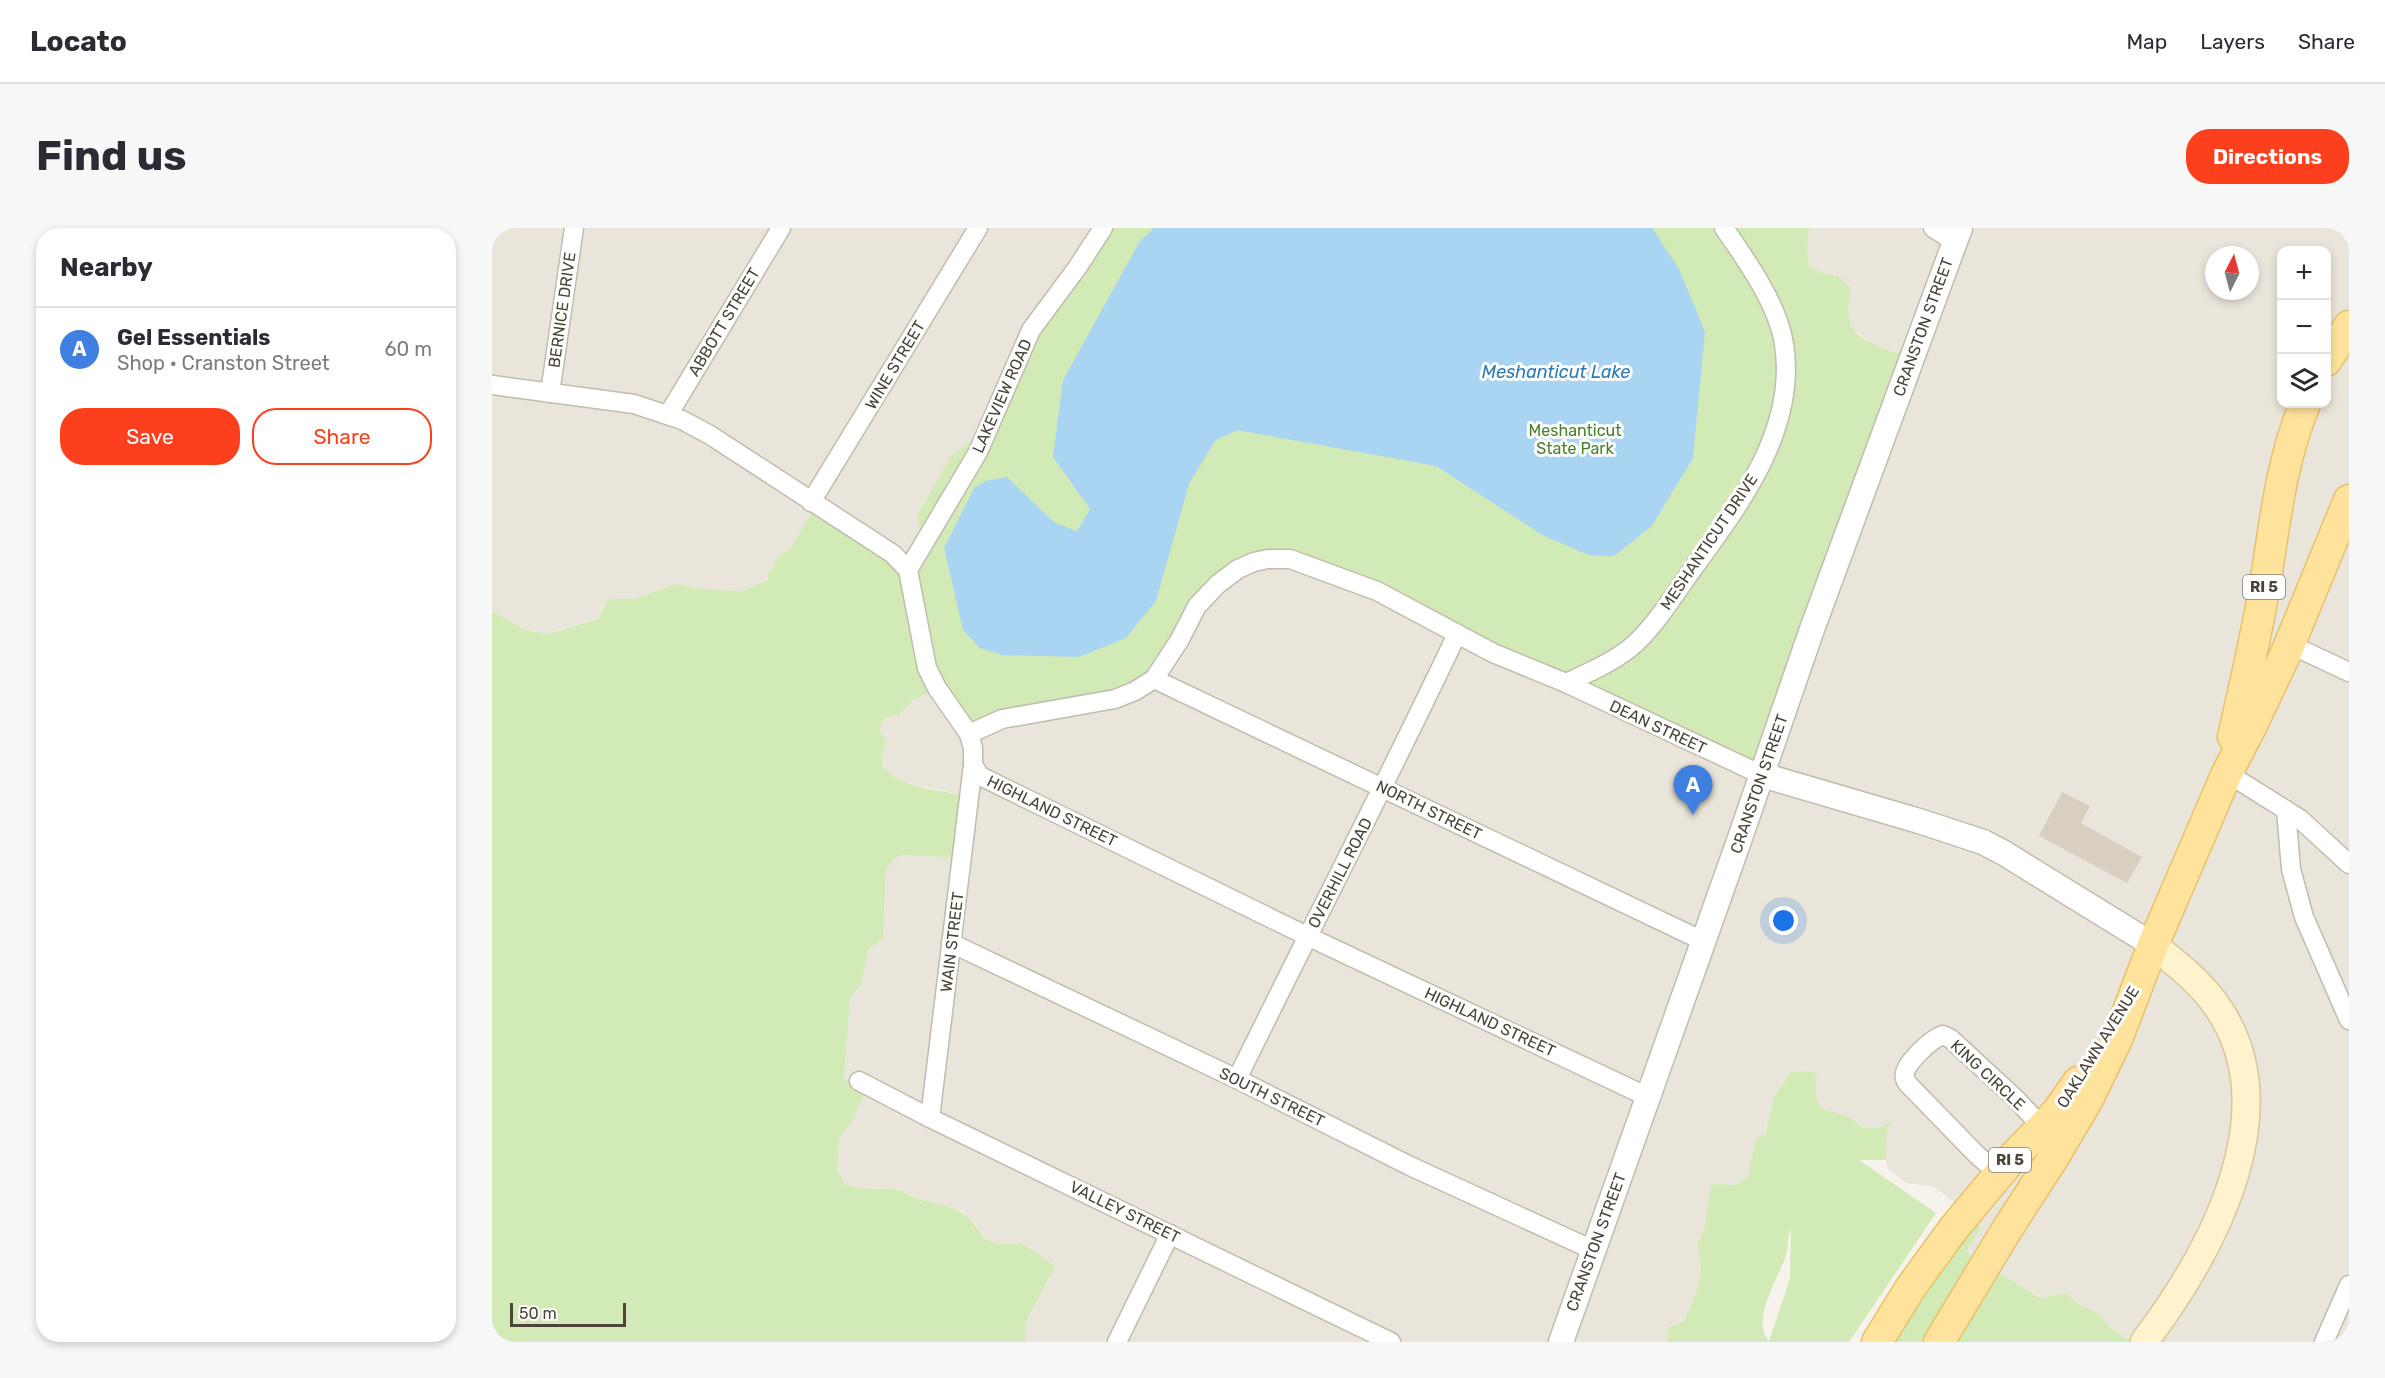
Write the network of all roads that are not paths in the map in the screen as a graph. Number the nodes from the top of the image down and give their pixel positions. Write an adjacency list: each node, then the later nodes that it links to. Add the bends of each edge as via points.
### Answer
1 (574, 228): 11 (street, BERNICE DRIVE)
2 (781, 228): 13 (street, ABBOTT STREET)
3 (978, 228): 15 (street, WINE STREET)
4 (1103, 228): 16 (street, LAKEVIEW ROAD, via 1031,330 978,452)
5 (1724, 228): 21 (street, MESHANTICUT DRIVE, via 1750,267 1782,332 1786,375 1776,426 1748,489 1655,620 1632,647)
6 (1933, 228): 7 (street)
7 (1957, 234): 25 (street, CRANSTON STREET)
8 (2349, 326): 9 (main road)
9 (2331, 354)
10 (492, 385): 11 (street)
11 (550, 393): 13 (street, via 634,404)
12 (2304, 408): 24 (main road, OAKLAWN AVENUE / RI 5, via 2284,476)
13 (668, 415): 15 (street, via 710,435)
14 (2349, 500): 18 (main road, OAKLAWN AVENUE / RI 5)
15 (811, 502): 16 (street, via 893,554)
16 (908, 570): 22 (street, HIGHLAND STREET, via 927,668)
17 (1457, 634): 20 (street, DEAN STREET, via 1377,591 1301,563 1258,561 1229,575 1197,606); 21 (street, DEAN STREET); 26 (street, OVERHILL ROAD)
18 (2289, 644): 19 (street); 24 (main road, OAKLAWN AVENUE / RI 5)
19 (2349, 672)
20 (1154, 679): 22 (street, via 1115,699 1002,719); 26 (street, NORTH STREET)
21 (1566, 684): 25 (street, DEAN STREET)
22 (969, 734): 23 (street, HIGHLAND STREET)
23 (973, 765): 29 (street, HIGHLAND STREET, via 980,776); 31 (street, WAIN STREET)
24 (2227, 773): 27 (street); 32 (main road, OAKLAWN AVENUE / RI 5)
25 (1762, 775): 30 (street, CRANSTON STREET); 32 (street, DEAN STREET, via 1983,842)
26 (1383, 788): 29 (street, OVERHILL ROAD); 30 (street, NORTH STREET)
27 (2286, 810): 28 (street); 34 (street, via 2291,869 2304,917)
28 (2349, 864)
29 (1307, 936): 35 (street, OVERHILL ROAD); 37 (street, HIGHLAND STREET)
30 (1703, 941): 37 (street, CRANSTON STREET)
31 (951, 943): 35 (street, SOUTH STREET); 38 (street, WAIN STREET)
32 (2153, 945): 33 (main road, OAKLAWN AVENUE / RI 5); 49 (main road, via 2211,999 2231,1034 2243,1072 2245,1115 2241,1154 2221,1215 2189,1277)
33 (2142, 977): 39 (main road, OAKLAWN AVENUE / RI 5, via 2086,1072); 48 (main road, OAKLAWN AVENUE / RI 5, via 2088,1099)
34 (2349, 1020)
35 (1237, 1079): 42 (street, SOUTH STREET, via 1410,1166)
36 (859, 1081): 38 (street, VALLEY STREET)
37 (1648, 1097): 42 (street, CRANSTON STREET)
38 (930, 1118): 41 (street, VALLEY STREET)
39 (2042, 1127): 40 (main road, OAKLAWN AVENUE / RI 5); 40 (street, KING CIRCLE, via 1951,1039 1936,1037 1919,1053 1907,1068 1906,1083)
40 (1998, 1174): 47 (main road, OAKLAWN AVENUE / RI 5, via 1927,1264)
41 (1170, 1234): 44 (street); 45 (street, VALLEY STREET)
42 (1593, 1250): 46 (street, CRANSTON STREET)
43 (2349, 1285): 50 (street)
44 (1118, 1342)
45 (1392, 1342)
46 (1561, 1342)
47 (1877, 1342)
48 (1939, 1342)
49 (2144, 1342)
50 (2324, 1342)

